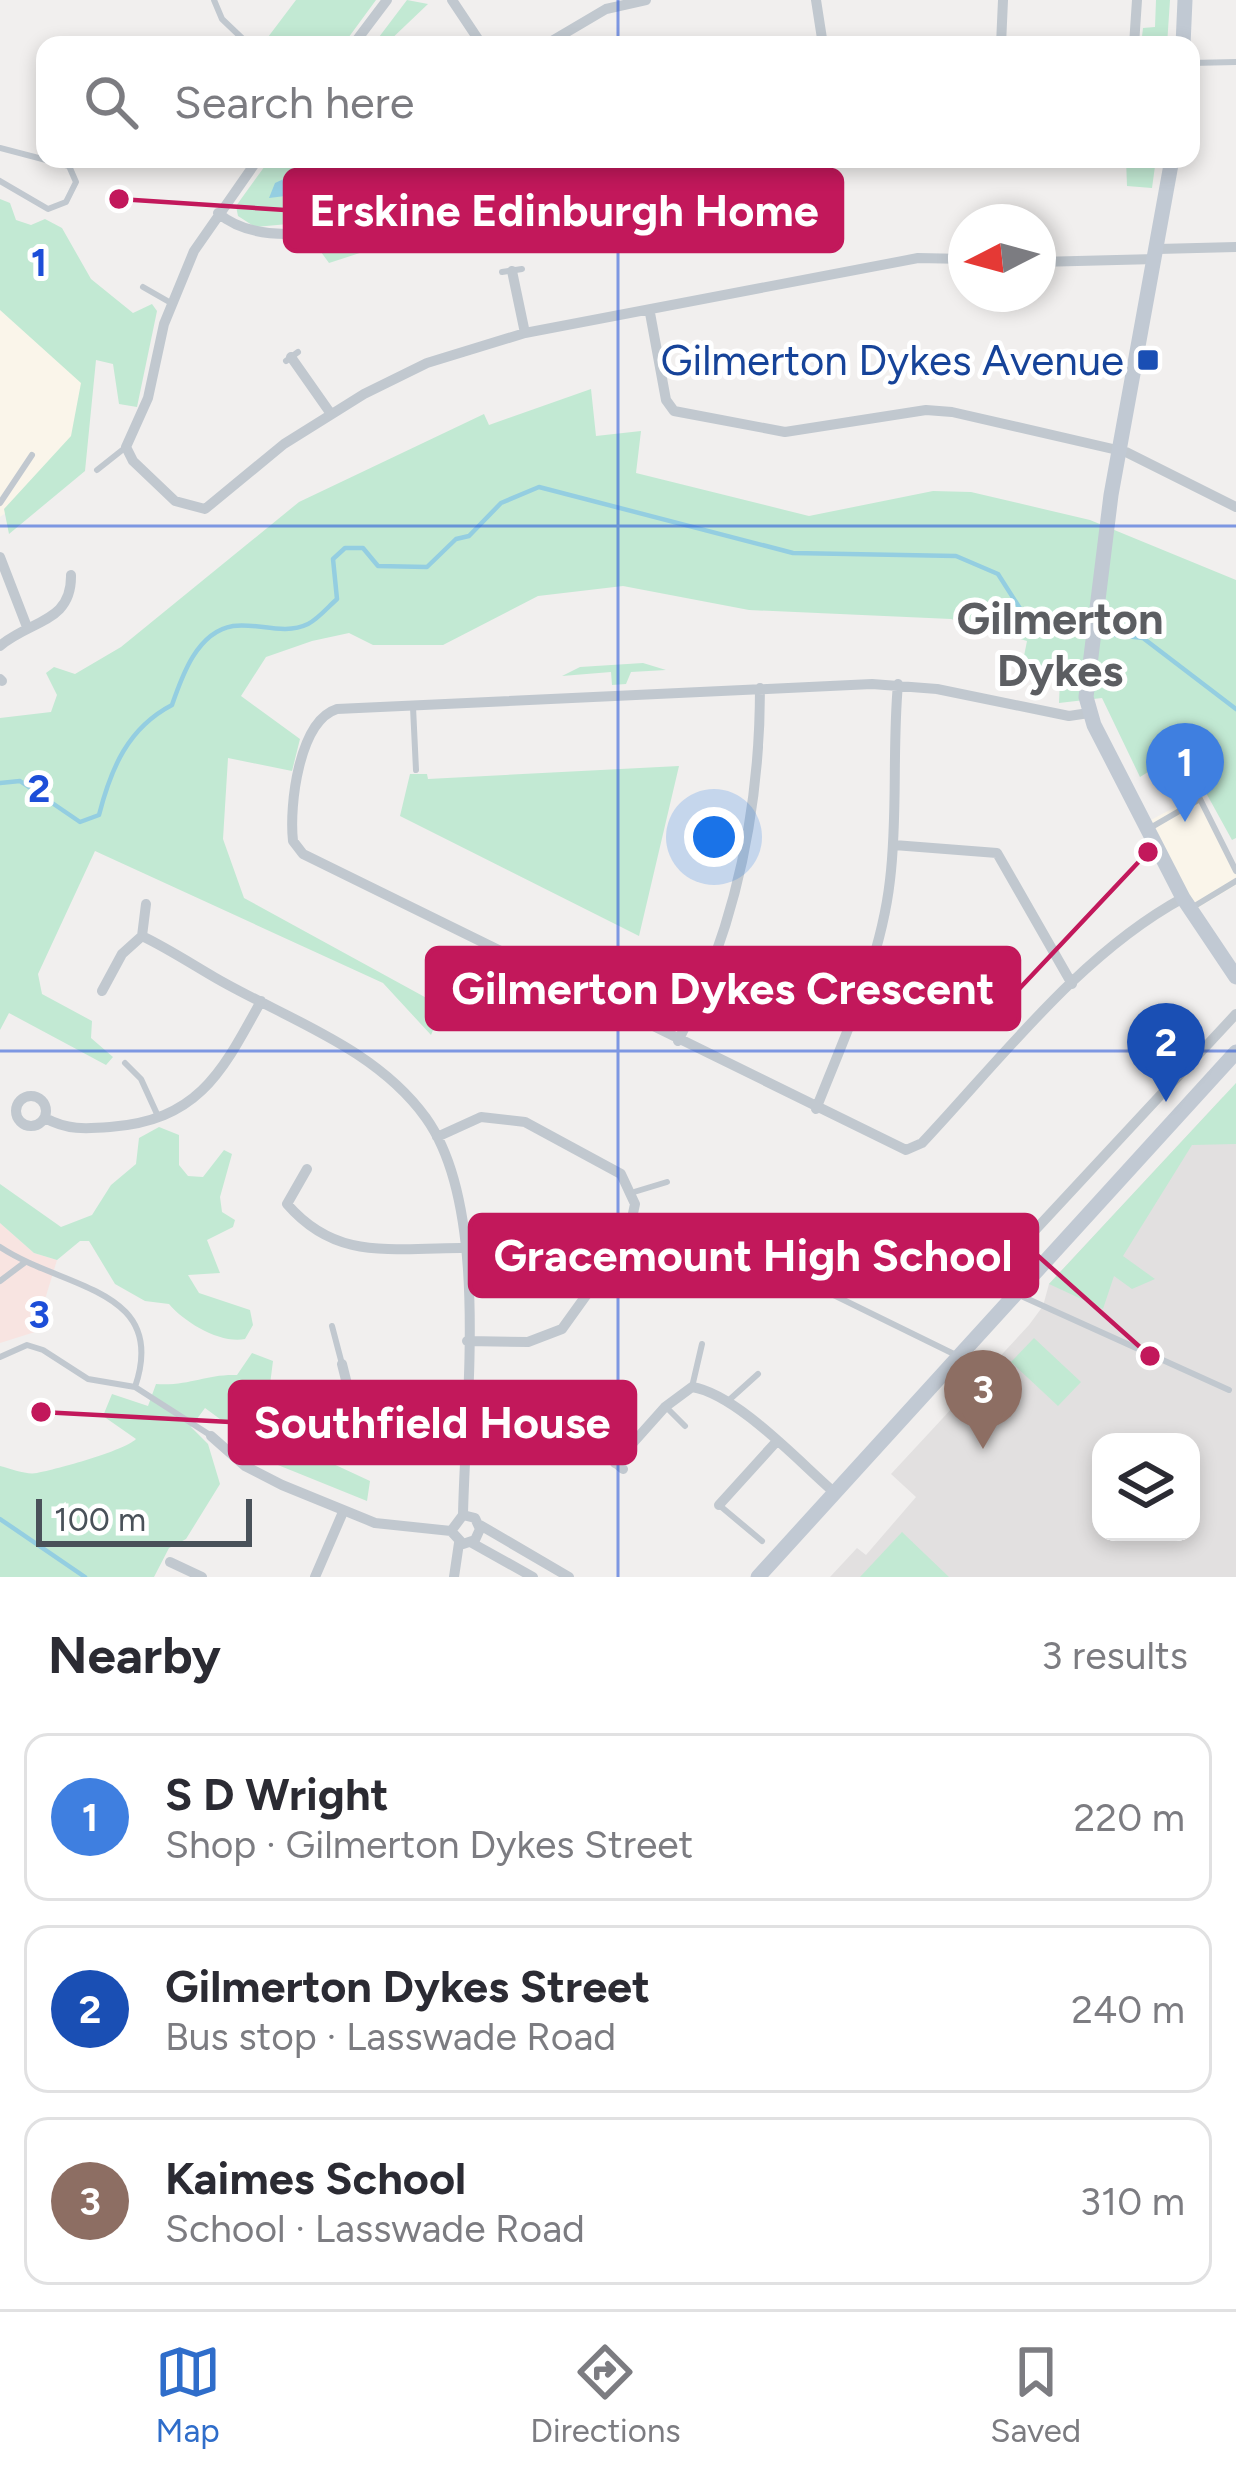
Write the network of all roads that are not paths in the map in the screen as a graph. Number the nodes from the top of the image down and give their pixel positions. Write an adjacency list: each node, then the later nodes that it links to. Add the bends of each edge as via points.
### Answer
1 (214, 0): 9 (lane)
2 (387, 0): 10 (street)
3 (452, 0): 11 (street)
4 (646, 0): 12 (street, via 606,9)
5 (816, 0): 13 (street)
6 (1003, 0): 14 (street)
7 (1137, 0): 15 (street)
8 (1185, 0): 16 (main road)
9 (240, 36)
10 (360, 36)
11 (476, 36)
12 (560, 36)
13 (822, 36)
14 (1001, 36)
15 (1135, 36)
16 (1183, 36)
17 (1236, 62): 18 (lane)
18 (1200, 63)
19 (0, 148): 20 (lane)
20 (36, 157)
21 (70, 168): 25 (lane, via 76,182 66,202 48,208)
22 (251, 168): 26 (street)
23 (390, 168): 27 (street)
24 (1171, 168): 30 (main road)
25 (0, 182)
26 (218, 213): 27 (street, via 254,232); 35 (street)
27 (409, 213): 28 (street)
28 (413, 231)
29 (1236, 248): 30 (street)
30 (1157, 254): 32 (street); 41 (main road)
31 (948, 259): 36 (street)
32 (1056, 261)
33 (512, 271): 37 (street)
34 (143, 287): 35 (lane)
35 (171, 303): 40 (street, via 148,398)
36 (650, 313): 37 (street); 41 (street, via 674,411 801,432 938,410)
37 (525, 333): 39 (street, via 427,364)
38 (292, 356): 39 (street)
39 (332, 414): 40 (street, via 205,509 175,501 133,461)
40 (127, 443): 43 (lane)
41 (1119, 450): 45 (street); 55 (main road, via 1087,674)
42 (32, 455): 44 (lane)
43 (97, 470)
44 (0, 503)
45 (1236, 507)
46 (0, 557): 50 (street)
47 (71, 575): 48 (street)
48 (71, 591): 49 (street); 50 (street, via 56,617)
49 (85, 594)
50 (27, 627): 51 (street)
51 (0, 646)
52 (898, 684): 53 (street); 55 (street); 58 (street)
53 (760, 688): 54 (street); 69 (street, via 740,882)
54 (413, 705): 56 (lane); 69 (street, via 338,709 317,722 298,785 297,850)
55 (1089, 713): 57 (main road)
56 (416, 770)
57 (1147, 830): 59 (lane, via 1200,800); 62 (main road)
58 (893, 845): 65 (street, via 997,853); 72 (street, via 869,972)
59 (1236, 872)
60 (1236, 881): 62 (lane)
61 (146, 904): 63 (street)
62 (1187, 904): 64 (main road); 65 (street, via 1135,930)
63 (142, 936): 66 (street); 67 (street)
64 (1236, 977)
65 (1072, 984): 72 (street, via 914,1148 895,1149)
66 (102, 991)
67 (261, 1001): 74 (street, via 207,1090); 75 (street, via 363,1058)
68 (1236, 1014): 84 (street)
69 (678, 1041): 72 (street)
70 (1236, 1052): 89 (main road)
71 (125, 1064): 74 (lane, via 141,1078)
72 (816, 1109)
73 (45, 1118): 74 (street, via 75,1129)
74 (158, 1118)
75 (437, 1137): 78 (street, via 481,1117 505,1116 595,1157); 83 (street, via 460,1200)
76 (308, 1169): 79 (street)
77 (667, 1182): 78 (lane)
78 (634, 1192): 91 (street, via 628,1237 562,1329 528,1342)
79 (286, 1204): 80 (street); 83 (street, via 329,1241)
80 (272, 1211)
81 (764, 1240): 85 (lane)
82 (0, 1247): 86 (lane)
83 (466, 1248): 91 (street)
84 (1012, 1255)
85 (756, 1257): 87 (lane); 94 (lane)
86 (24, 1263): 88 (lane); 97 (lane, via 131,1315 144,1334)
87 (746, 1275)
88 (0, 1281)
89 (1019, 1295): 94 (main road); 100 (lane)
90 (332, 1326): 95 (lane)
91 (467, 1341): 101 (street)
92 (702, 1344): 98 (lane)
93 (0, 1357): 97 (lane, via 27,1346 88,1379)
94 (961, 1357): 111 (main road)
95 (342, 1364): 99 (street)
96 (758, 1374): 102 (lane)
97 (135, 1387): 106 (lane)
98 (692, 1387): 102 (street); 103 (street)
99 (348, 1388): 101 (street); 104 (street)
100 (1228, 1390)
101 (464, 1394): 114 (street)
102 (726, 1404): 107 (street)
103 (665, 1407): 105 (lane); 109 (street, via 619,1466)
104 (337, 1412)
105 (685, 1426)
106 (212, 1436): 110 (street)
107 (777, 1442): 111 (street); 112 (street)
108 (256, 1450): 110 (street)
109 (600, 1450)
110 (245, 1466): 113 (street)
111 (835, 1493): 125 (main road)
112 (719, 1505): 117 (lane)
113 (343, 1512): 116 (street, via 411,1531); 121 (street)
114 (463, 1515): 115 (street); 116 (street)
115 (480, 1525): 118 (street); 124 (street)
116 (451, 1531): 118 (street)
117 (761, 1541)
118 (465, 1543): 122 (street); 123 (street)
119 (170, 1562): 120 (street)
120 (202, 1577)
121 (315, 1577)
122 (454, 1577)
123 (533, 1577)
124 (569, 1577)
125 (758, 1577)

